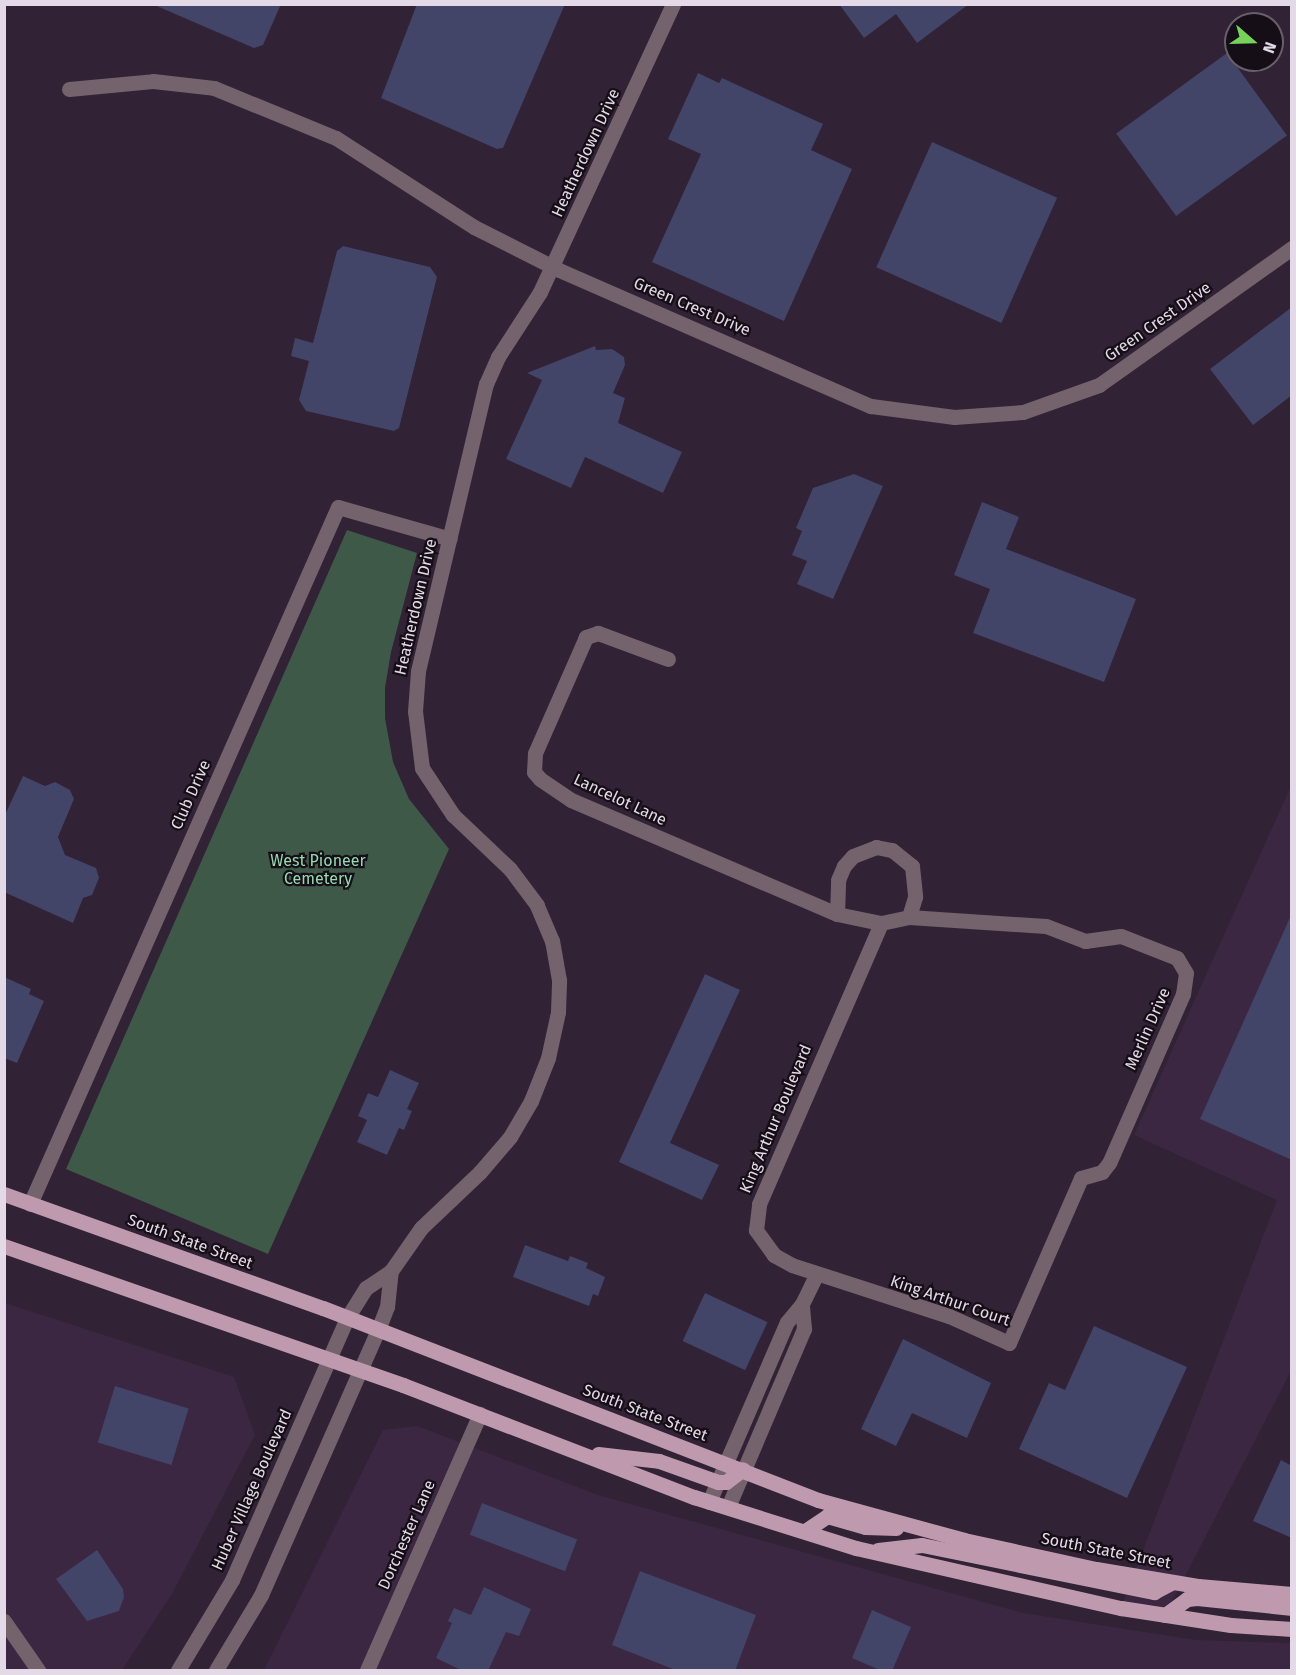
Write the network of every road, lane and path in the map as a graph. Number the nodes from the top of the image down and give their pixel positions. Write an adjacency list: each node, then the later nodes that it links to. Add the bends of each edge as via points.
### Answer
1 (673, 4): 4 (street, Heatherdown Drive)
2 (69, 89): 4 (street, Green Crest Drive, via 153,81 214,88 336,138 474,227)
3 (1292, 248): 4 (street, Green Crest Drive, via 1099,384 1023,412 954,417 871,406)
4 (553, 266): 5 (street, Heatherdown Drive, via 486,384)
5 (450, 539): 12 (street, Club Drive, via 338,507); 14 (street, Heatherdown Drive, via 418,671 416,711 422,768 453,815 510,869 537,905 552,941 559,980 558,1012 548,1058 531,1101 510,1137 480,1172 420,1228)
6 (668, 659): 7 (street, Lancelot Lane, via 591,632 535,753 534,771 571,800)
7 (837, 914): 8 (street, via 838,880 844,866 853,856 876,847 892,850 912,866 915,897); 9 (street, Lancelot Lane)
8 (909, 917): 9 (street, Merlin Drive); 10 (street, Merlin Drive, via 1046,926 1085,941 1121,936 1177,958 1188,984)
9 (881, 922): 15 (street, King Arthur Boulevard, via 755,1218 756,1230 774,1255)
10 (1109, 1163): 15 (street, King Arthur Court, via 1102,1172 1081,1179 1009,1343 949,1316)
11 (4, 1194): 12 (main road, South State Street)
12 (30, 1204): 17 (main road, South State Street)
13 (4, 1246): 19 (main road)
14 (391, 1271): 17 (street, Heatherdown Drive, via 366,1288); 18 (street, Heatherdown Drive, via 387,1307)
15 (816, 1275): 16 (street)
16 (802, 1304): 23 (street, via 787,1322); 24 (street, via 804,1329)
17 (347, 1318): 18 (main road, South State Street); 19 (street, Huber Village Boulevard)
18 (378, 1330): 20 (street); 23 (main road, South State Street)
19 (331, 1359): 20 (main road); 38 (street, Huber Village Boulevard, via 232,1580)
20 (362, 1370): 21 (main road); 39 (street, via 261,1595)
21 (480, 1414): 22 (main road); 40 (street, Dorchester Lane)
22 (579, 1453): 25 (main road, via 659,1461); 26 (main road)
23 (725, 1463): 24 (main road, South State Street); 25 (street)
24 (743, 1469): 25 (main road, via 726,1482); 27 (street); 28 (main road, South State Street, via 818,1500)
25 (718, 1482): 26 (street)
26 (710, 1502): 27 (main road)
27 (728, 1507): 29 (main road)
28 (917, 1528): 29 (main road, via 865,1527 827,1516); 31 (main road, South State Street, via 1096,1569)
29 (805, 1531): 30 (main road)
30 (870, 1551): 31 (main road, via 922,1545 1154,1592); 34 (main road, via 1053,1594)
31 (1173, 1582): 32 (main road, South State Street)
32 (1292, 1594)
33 (1292, 1608): 34 (main road, via 1197,1598 1187,1599)
34 (1165, 1615): 36 (main road)
35 (4, 1621): 37 (street)
36 (1292, 1629)
37 (38, 1671)
38 (178, 1671)
39 (216, 1671)
40 (368, 1671)

